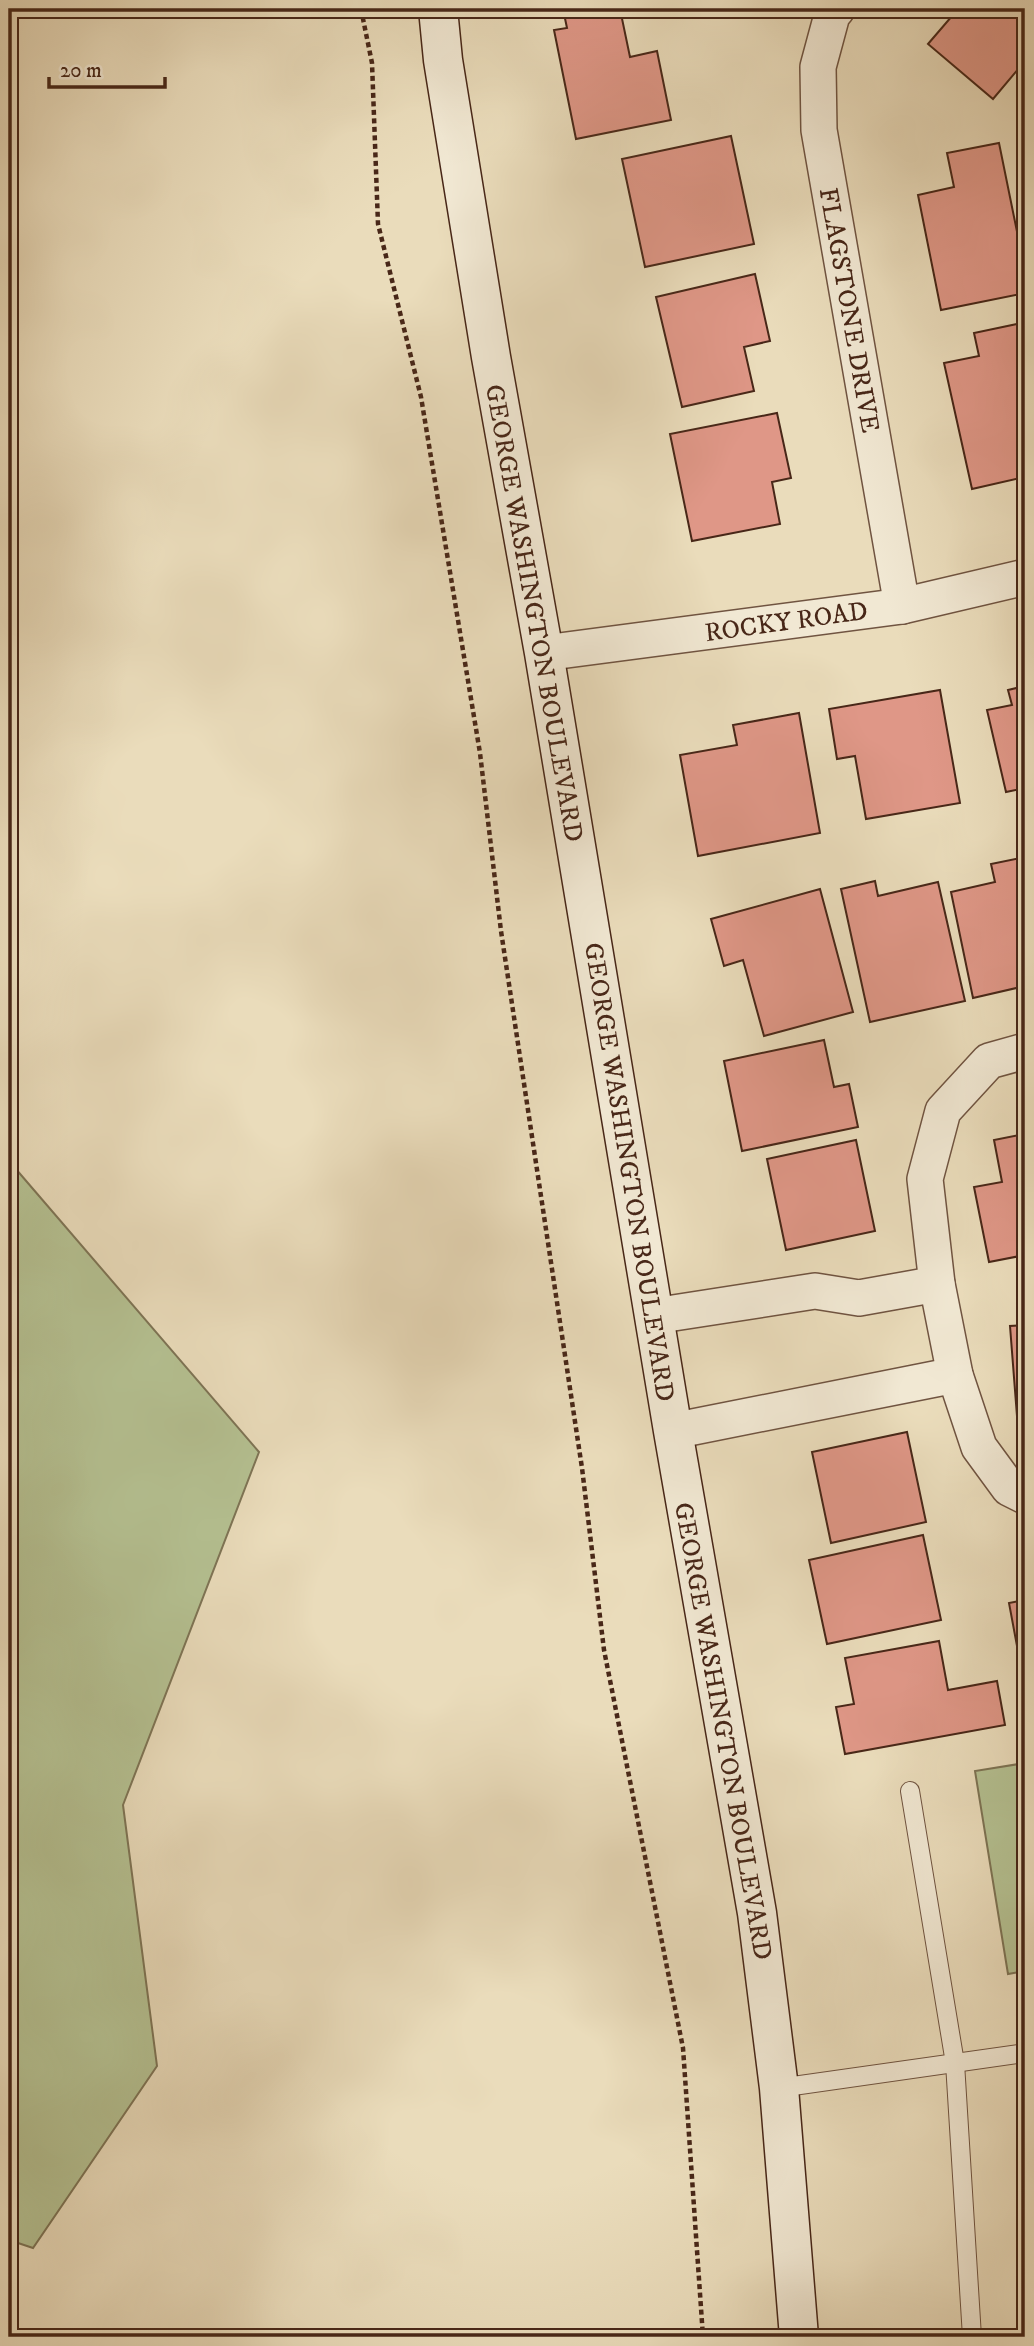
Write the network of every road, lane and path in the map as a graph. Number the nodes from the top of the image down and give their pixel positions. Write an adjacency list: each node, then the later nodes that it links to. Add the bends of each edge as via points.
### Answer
1 (361, 9): 17 (path, via 372,63 378,224 421,397 480,753 604,1650 683,2048)
2 (438, 9): 6 (main road, GEORGE WASHINGTON BOULEVARD, via 491,357)
3 (829, 11): 5 (street, FLAGSTONE DRIVE, via 818,66 819,130)
4 (1025, 577): 5 (street, ROCKY ROAD)
5 (902, 606): 6 (street, ROCKY ROAD)
6 (544, 653): 9 (main road, GEORGE WASHINGTON BOULEVARD)
7 (1025, 1051): 8 (street, via 989,1061 943,1111 925,1180)
8 (937, 1284): 9 (street, via 859,1298 816,1291); 10 (street)
9 (654, 1316): 11 (main road, GEORGE WASHINGTON BOULEVARD)
10 (955, 1375): 11 (street); 12 (street, via 979,1447 1009,1488)
11 (673, 1431): 16 (main road, GEORGE WASHINGTON BOULEVARD, via 757,1913)
12 (1025, 1496)
13 (910, 1791): 15 (lane)
14 (1025, 2053): 15 (lane)
15 (955, 2063): 16 (lane); 19 (lane)
16 (779, 2088): 18 (main road, GEORGE WASHINGTON BOULEVARD)
17 (703, 2337)
18 (799, 2337)
19 (972, 2337)

